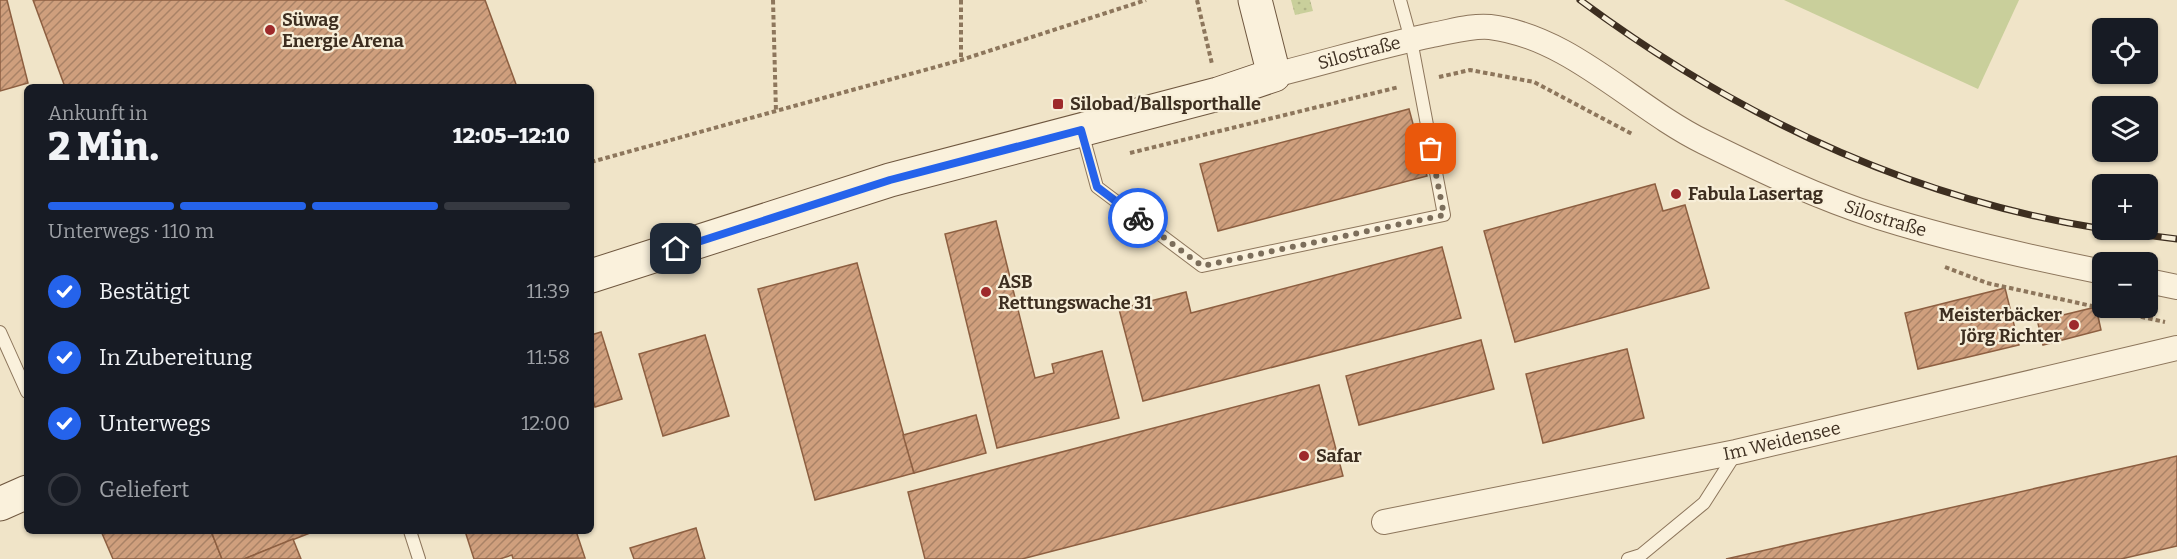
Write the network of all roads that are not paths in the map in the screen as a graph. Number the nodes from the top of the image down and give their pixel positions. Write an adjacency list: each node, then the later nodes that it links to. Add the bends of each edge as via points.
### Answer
1 (1255, 0): 4 (main road)
2 (1400, 0): 3 (lane)
3 (1411, 40): 4 (street, Silostraße); 5 (lane, via 1444,215 1202,266 1097,187); 6 (street, Silostraße, via 1487,27 1522,34 1578,61 1682,131 1779,179 1877,216 1969,243)
4 (1274, 75): 5 (main road, Silostraße)
5 (1081, 130): 7 (main road, Silostraße, via 890,180)
6 (2092, 271)
7 (594, 275)
8 (2158, 283): 9 (street)
9 (2177, 287)
10 (0, 332): 12 (lane)
11 (2177, 348): 13 (street, Im Weidensee)
12 (24, 385)
13 (1736, 452): 16 (street, Im Weidensee); 19 (lane, via 1704,502 1641,555)
14 (24, 493): 15 (main road)
15 (0, 504)
16 (1384, 522)
17 (411, 534): 18 (lane)
18 (419, 559)
19 (1628, 559)

